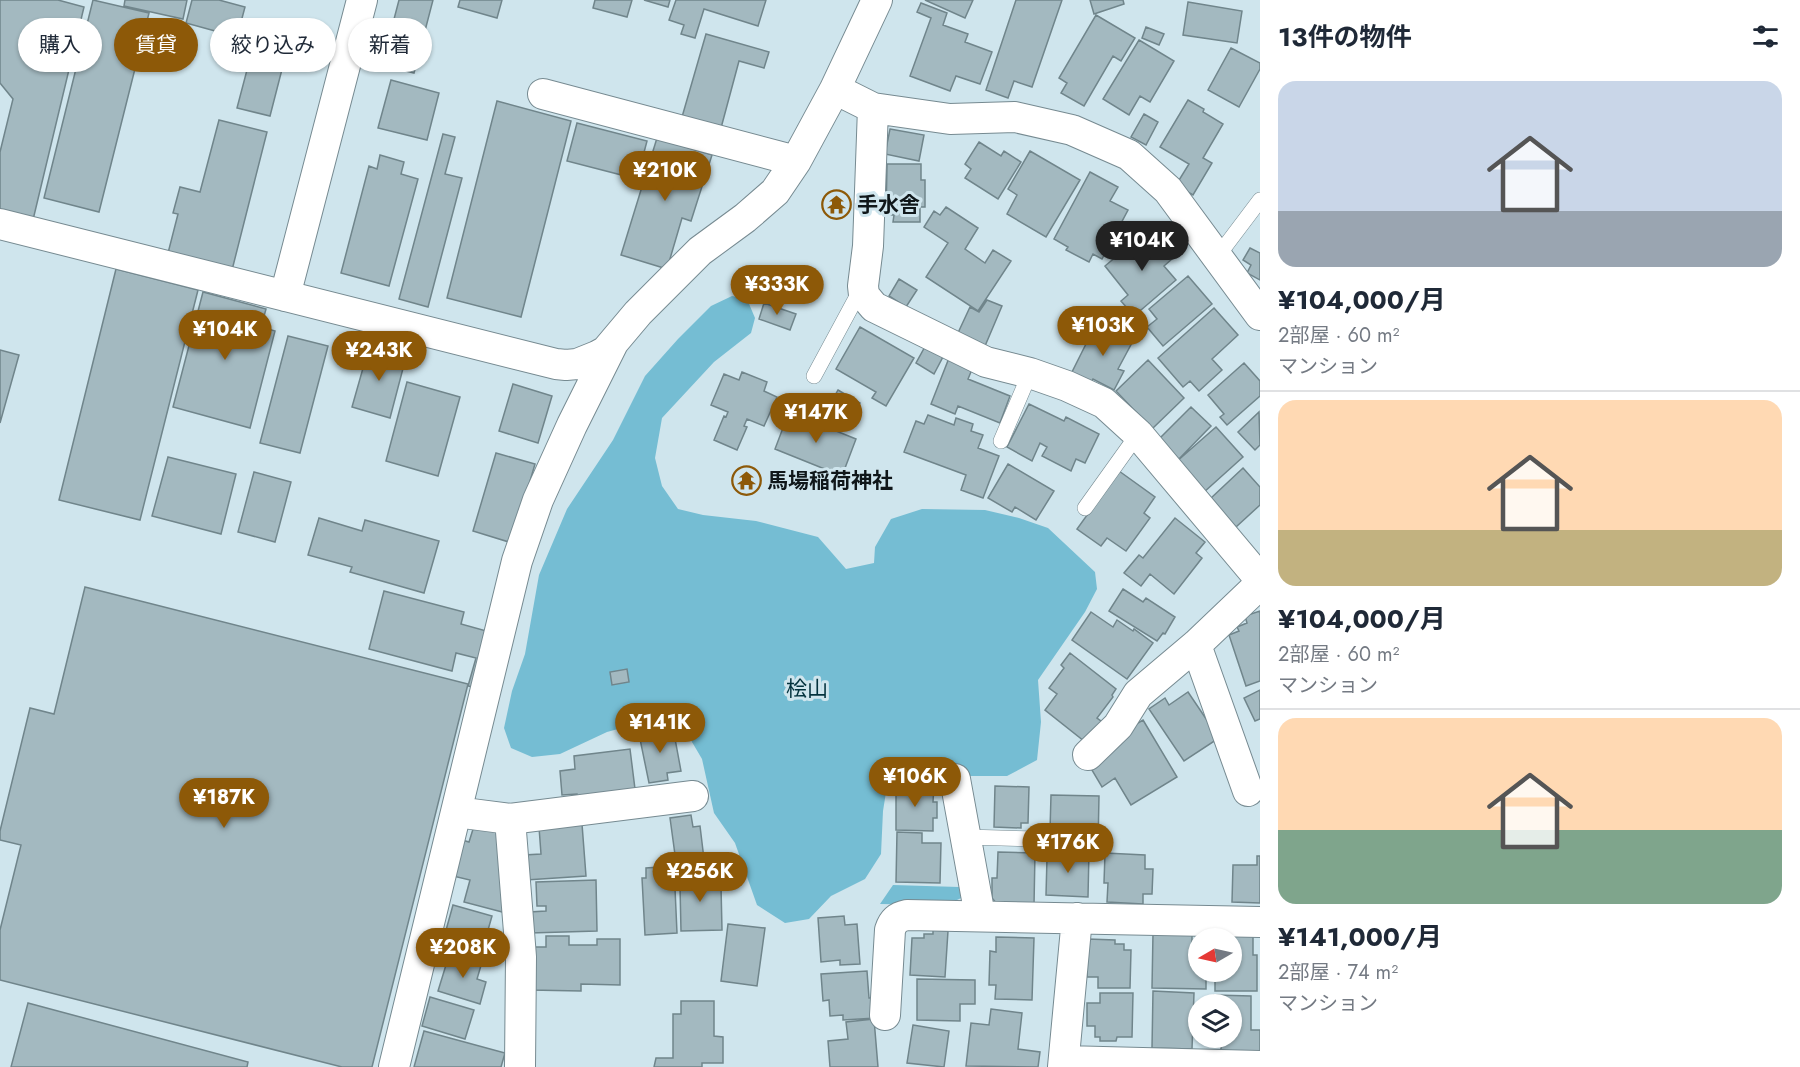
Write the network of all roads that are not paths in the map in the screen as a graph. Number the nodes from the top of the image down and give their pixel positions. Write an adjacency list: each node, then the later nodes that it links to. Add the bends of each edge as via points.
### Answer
1 (362, 0): 11 (street)
2 (877, 0): 3 (street)
3 (835, 88): 5 (street); 6 (street)
4 (543, 94): 6 (street)
5 (873, 108): 9 (street, via 950,119 1016,117 1072,130 1129,155 1168,190); 10 (street)
6 (796, 161): 13 (street, via 775,192 700,251)
7 (1260, 201): 9 (lane)
8 (0, 224): 11 (street)
9 (1217, 257): 12 (street)
10 (862, 286): 14 (street, via 874,306 986,362); 15 (lane)
11 (285, 296): 13 (street, via 556,364 588,360)
12 (1260, 315)
13 (613, 343): 26 (street, via 538,500 517,561)
14 (1030, 373): 16 (street, via 1104,403); 17 (lane)
15 (814, 376)
16 (1137, 434): 18 (lane); 19 (street)
17 (1001, 441)
18 (1085, 508)
19 (1260, 579)
20 (1260, 584): 21 (street)
21 (1196, 645): 22 (street, via 1138,694 1118,726); 24 (street)
22 (1088, 756)
23 (955, 779): 28 (street)
24 (1248, 791)
25 (693, 796): 27 (street)
26 (456, 812): 27 (street); 36 (street)
27 (510, 819): 37 (street, via 521,957)
28 (966, 837): 29 (lane); 30 (street)
29 (1037, 839)
30 (980, 916): 31 (street); 33 (street, via 907,915 895,920 890,930)
31 (1077, 918): 32 (street); 34 (street)
32 (1260, 922)
33 (885, 1015)
34 (1064, 1064): 35 (street)
35 (1260, 1066)
36 (394, 1067)
37 (520, 1067)

